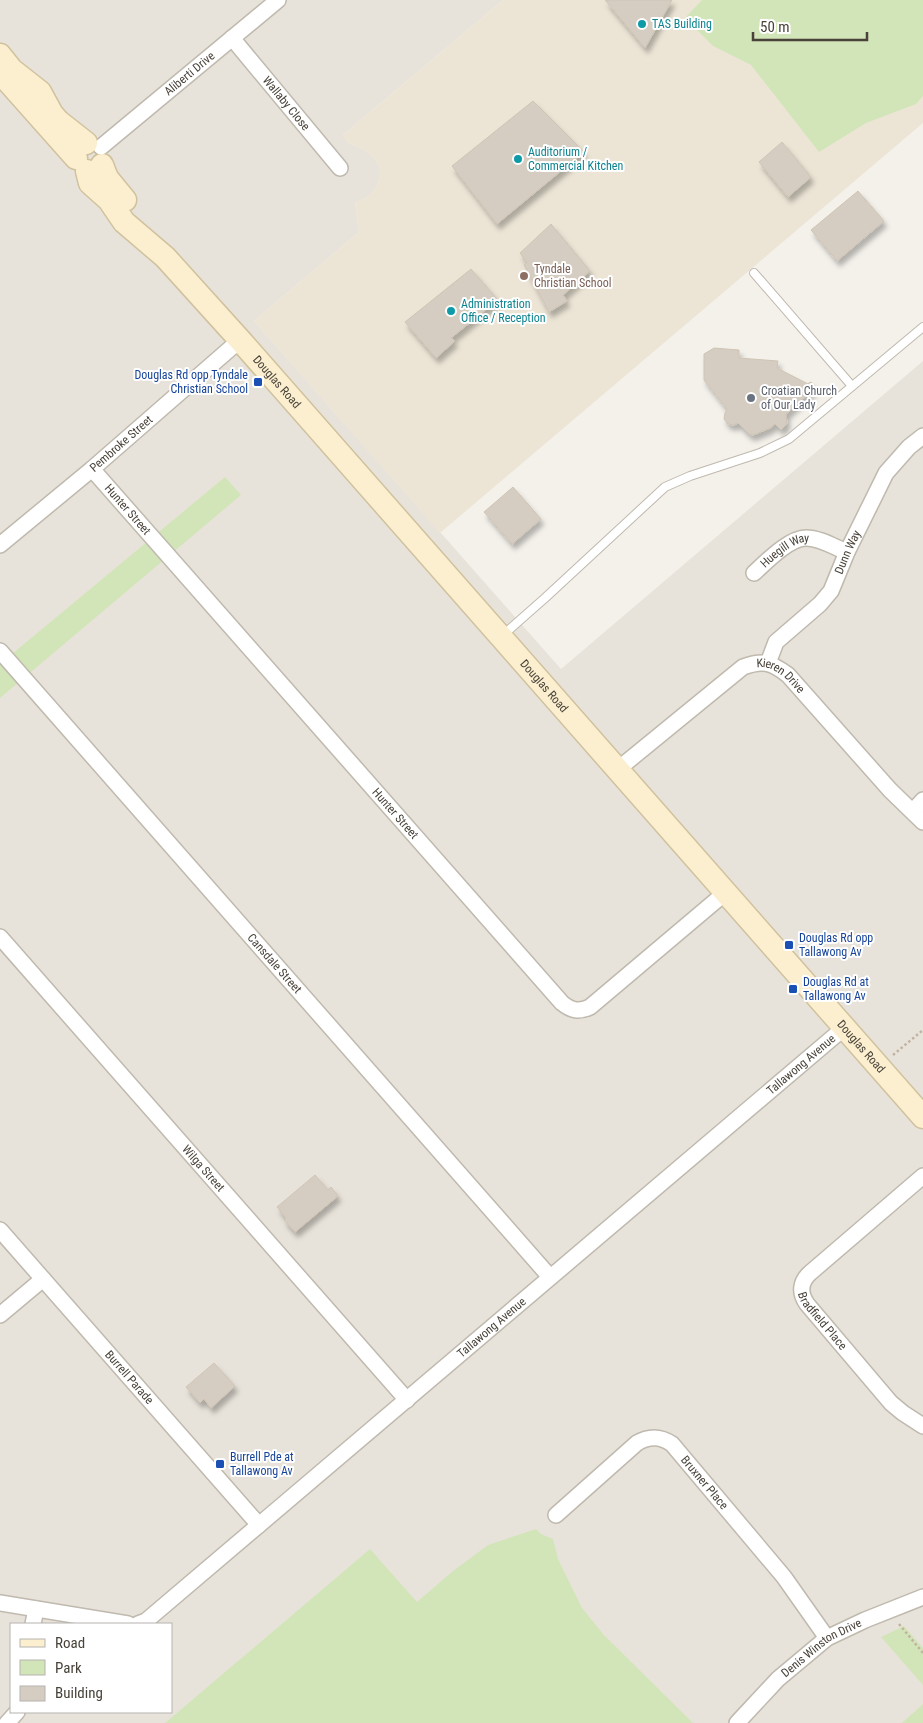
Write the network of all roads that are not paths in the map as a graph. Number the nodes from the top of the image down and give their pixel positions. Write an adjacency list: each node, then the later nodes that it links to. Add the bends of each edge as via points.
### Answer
1 (278, 0): 2 (street, Aliberti Drive)
2 (232, 38): 5 (street, Aliberti Drive); 6 (street, Wallaby Close)
3 (0, 55): 5 (street, Douglas Road, via 12,70 40,92 52,114)
4 (0, 73): 5 (street, Douglas Road)
5 (90, 157): 9 (street, Douglas Road, via 153,233 165,257)
6 (340, 168)
7 (754, 273): 10 (lane)
8 (923, 328): 10 (lane)
9 (240, 340): 12 (street, Pembroke Street); 16 (street, Douglas Road)
10 (852, 386): 16 (lane, via 789,439 760,453 665,487)
11 (923, 436): 14 (street, Dunn Way, via 886,473)
12 (92, 469): 13 (street, Pembroke Street); 21 (street, Hunter Street, via 562,1004 576,1011 590,1007)
13 (0, 545)
14 (847, 552): 15 (street, Huegill Way, via 819,540 805,538 787,545); 18 (street, Dunn Way, via 831,590 820,604 776,642)
15 (754, 573)
16 (500, 637): 19 (street, Douglas Road)
17 (0, 651): 27 (street, Cansdale Street)
18 (768, 663): 19 (street, Kieren Drive, via 757,662 743,667); 20 (street, Kieren Drive, via 788,675 890,790)
19 (617, 770): 21 (street, Douglas Road)
20 (920, 811)
21 (725, 893): 23 (street, Douglas Road)
22 (0, 937): 30 (street, Wilga Street)
23 (844, 1028): 24 (street, Douglas Road); 27 (street, Tallawong Avenue)
24 (923, 1117)
25 (923, 1176): 31 (street, Bradfield Place, via 810,1273 801,1289 807,1304 890,1403)
26 (0, 1230): 28 (street, Burrell Parade)
27 (550, 1277): 30 (street, Tallawong Avenue)
28 (43, 1279): 29 (street); 33 (street, Burrell Parade)
29 (0, 1315)
30 (407, 1400): 33 (street, Tallawong Avenue)
31 (923, 1426)
32 (556, 1515): 40 (street, Bruxner Place, via 644,1438 666,1440 784,1577)
33 (259, 1524): 39 (street, Tallawong Avenue)
34 (923, 1597): 40 (street, Denis Winston Drive)
35 (0, 1603): 36 (street)
36 (36, 1609): 37 (street); 38 (street)
37 (33, 1623)
38 (122, 1623)
39 (141, 1623)
40 (828, 1638): 43 (street, Denis Winston Drive, via 778,1679)
41 (16, 1713): 42 (street)
42 (8, 1723)
43 (737, 1723)

